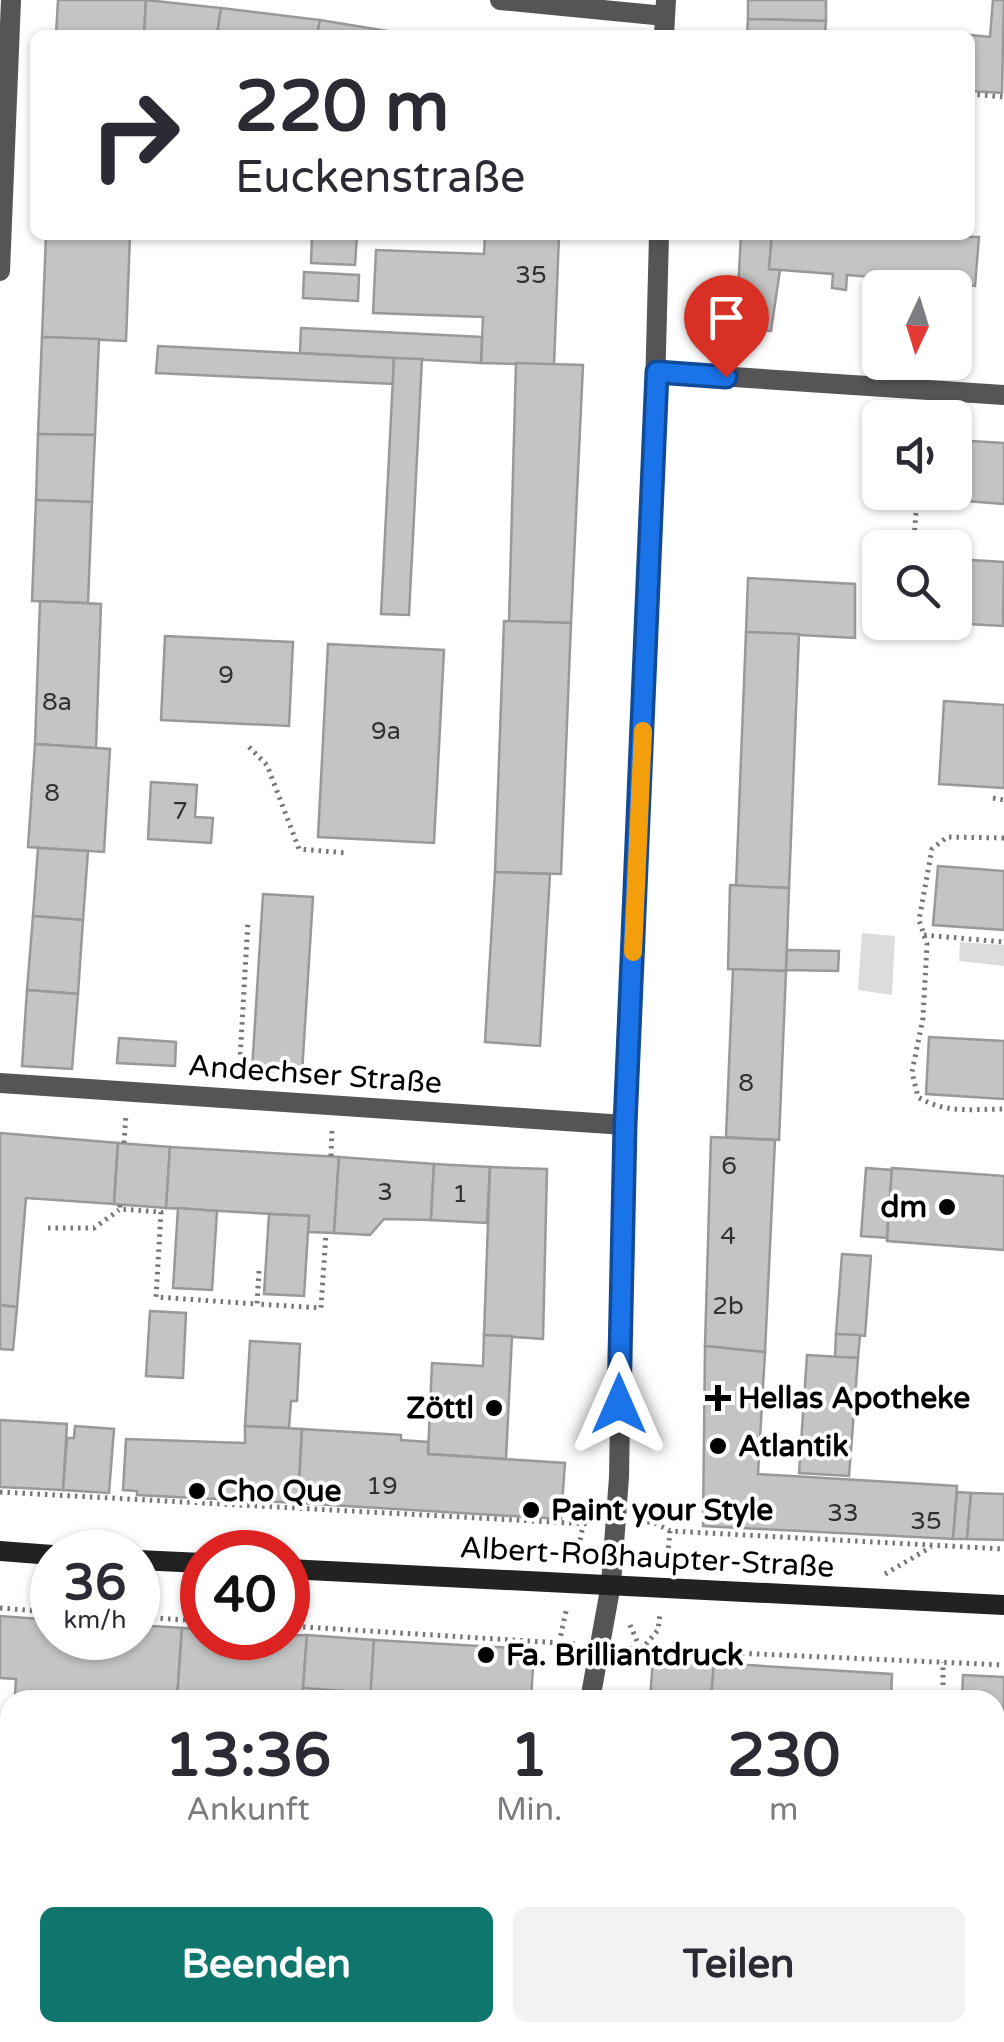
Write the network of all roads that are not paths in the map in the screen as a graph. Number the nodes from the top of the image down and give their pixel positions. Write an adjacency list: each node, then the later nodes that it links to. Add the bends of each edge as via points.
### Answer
1 (12, 0): 5 (street)
2 (500, 0): 3 (street)
3 (665, 17)
4 (659, 240): 6 (street)
5 (0, 271)
6 (657, 372): 7 (street); 9 (street)
7 (1004, 395)
8 (0, 1082): 9 (street, Andechser Straße)
9 (625, 1125): 13 (street)
10 (0, 1552): 11 (main road)
11 (30, 1554)
12 (310, 1569): 13 (main road, Albert-Roßhaupter-Straße)
13 (611, 1584): 14 (main road, Albert-Roßhaupter-Straße); 15 (street)
14 (1004, 1606)
15 (592, 1690)

